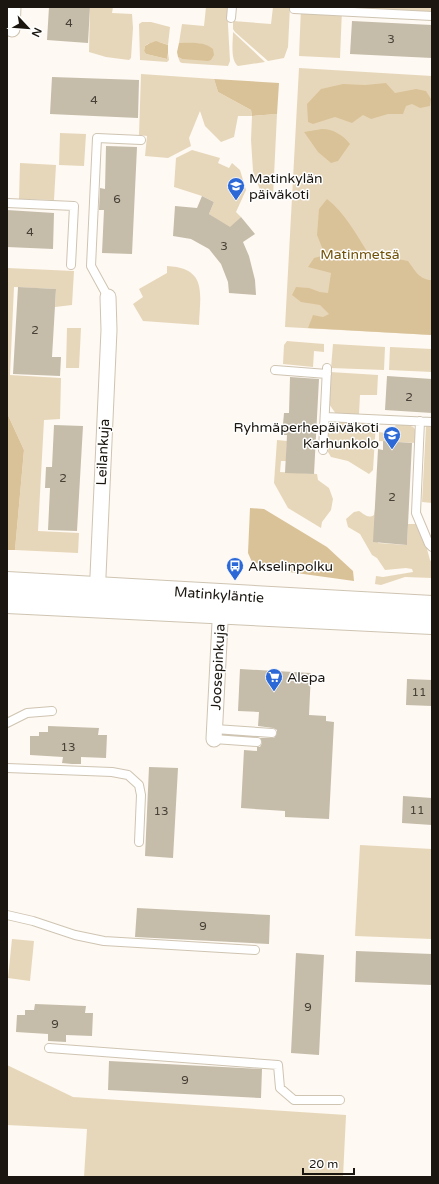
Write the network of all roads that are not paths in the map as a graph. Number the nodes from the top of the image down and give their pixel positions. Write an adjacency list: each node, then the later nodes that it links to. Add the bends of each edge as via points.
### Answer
1 (14, 7): 6 (street)
2 (232, 7): 5 (lane)
3 (294, 9): 4 (lane)
4 (432, 16)
5 (231, 18)
6 (12, 29)
7 (141, 140): 10 (lane, via 97,138 91,266)
8 (7, 203): 9 (lane, via 74,206)
9 (71, 265)
10 (108, 297): 18 (street, Leilankuja, via 109,330)
11 (274, 370): 12 (lane, via 327,371)
12 (325, 417): 13 (lane); 15 (lane)
13 (420, 422): 14 (lane); 16 (lane, via 416,512)
14 (432, 422)
15 (323, 450)
16 (432, 547)
17 (7, 583): 18 (main road, Matinkyläntie)
18 (97, 597): 19 (main road, Matinkyläntie); 20 (main road, Matinkyläntie)
19 (7, 602)
20 (221, 604): 21 (main road, Matinkyläntie); 22 (main road, Matinkyläntie); 25 (street, Joosepinkuja)
21 (432, 607)
22 (432, 623)
23 (52, 710): 24 (lane, via 27,713)
24 (7, 723)
25 (218, 733): 26 (lane); 27 (lane)
26 (272, 733)
27 (257, 742)
28 (7, 768): 29 (lane, via 104,771 128,775 139,785 141,795)
29 (139, 842)
30 (7, 915): 31 (lane, via 104,941)
31 (255, 950)
32 (49, 1048): 33 (lane, via 278,1065 280,1088 294,1100)
33 (340, 1100)

